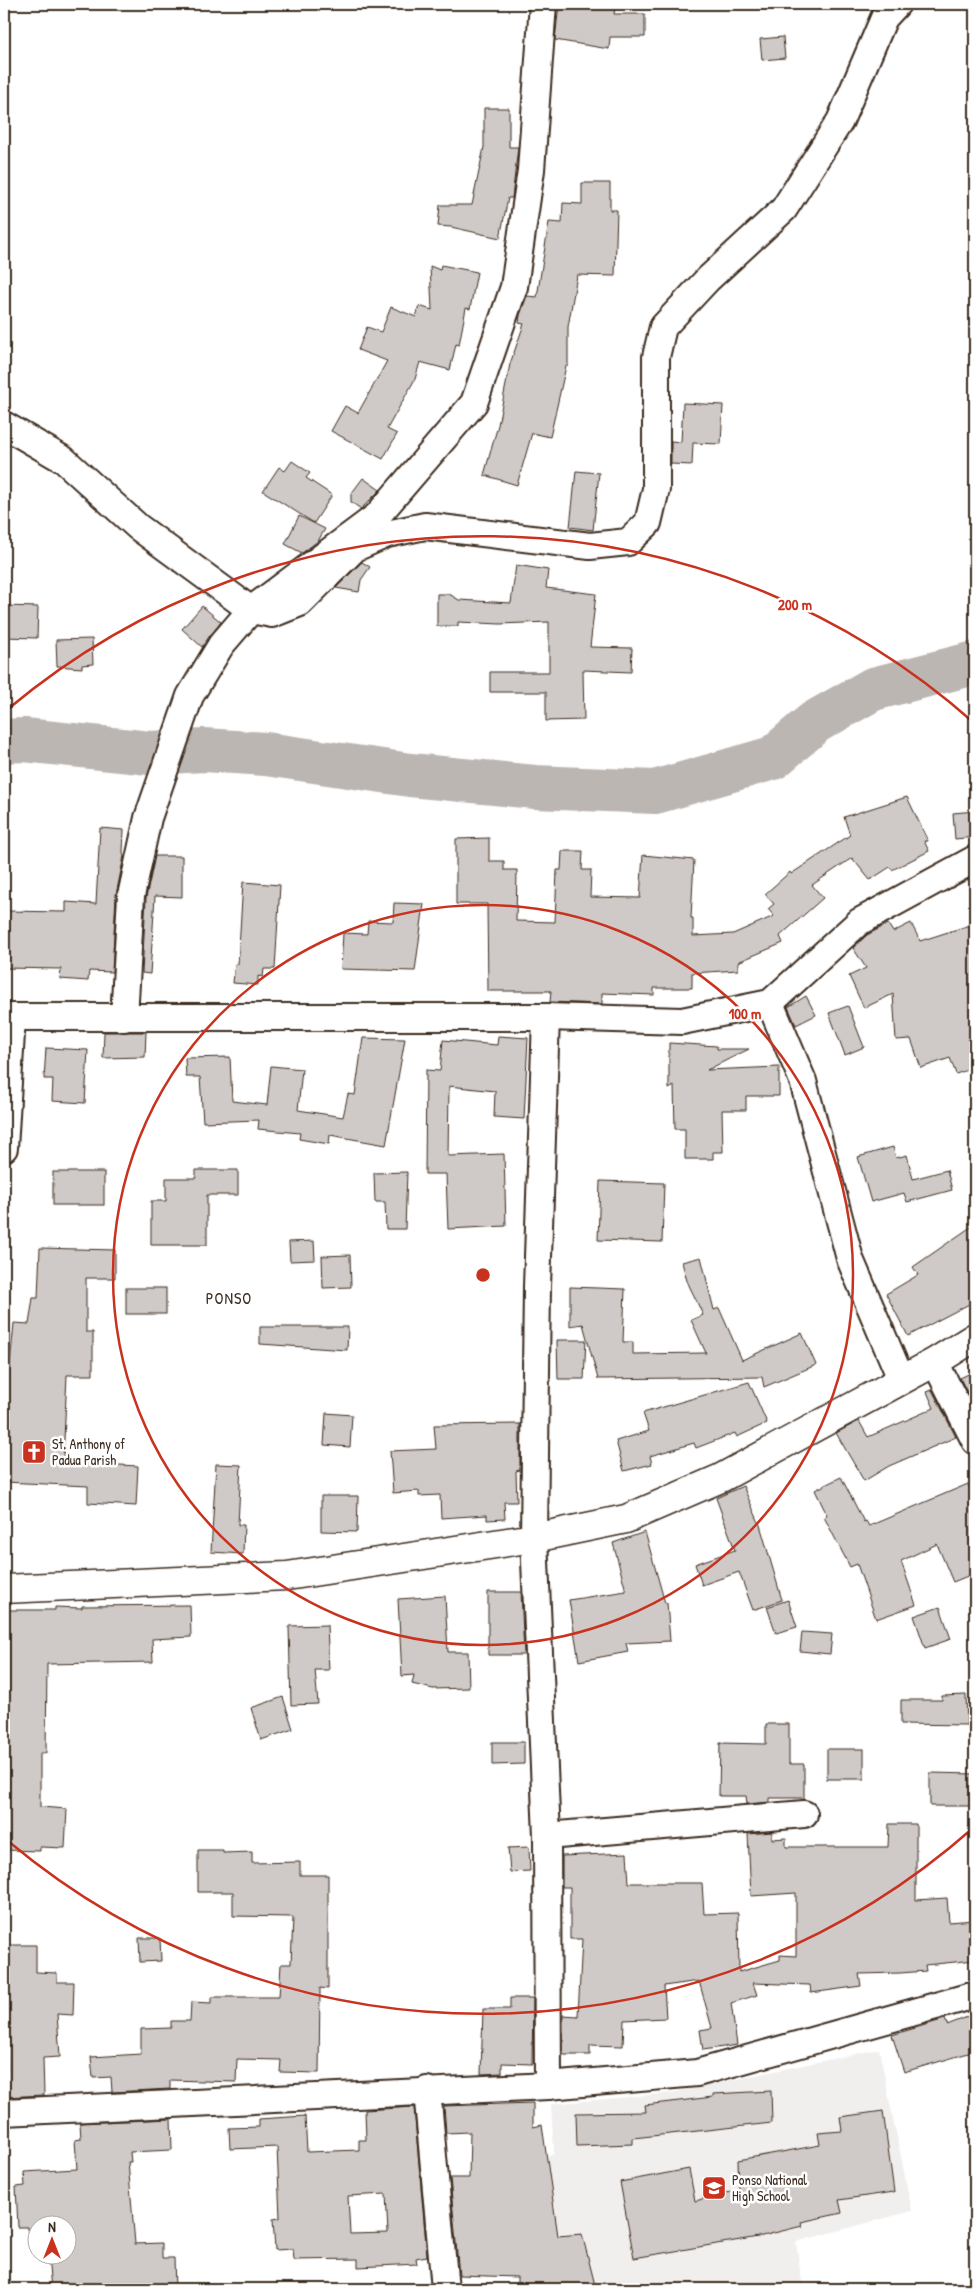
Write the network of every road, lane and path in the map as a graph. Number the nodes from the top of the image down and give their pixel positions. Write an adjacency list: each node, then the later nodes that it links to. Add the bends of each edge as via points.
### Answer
1 (543, 4): 4 (street, via 531,170 514,287 474,403 378,516)
2 (897, 4): 4 (street, via 884,18 840,122 784,208 707,280 663,327 656,357 656,489 648,522 628,542 590,546 425,526 387,534 355,548 300,604 272,614)
3 (4, 425): 4 (street, via 64,460 138,527)
4 (251, 610): 9 (street, via 220,645 190,696 148,818 131,896)
5 (975, 859): 6 (street, via 859,922)
6 (770, 1003): 8 (street, via 682,1021); 13 (street, via 803,1081 850,1259)
7 (8, 1017): 9 (street); 10 (street)
8 (546, 1017): 9 (street); 15 (street, via 537,1287)
9 (124, 1018)
10 (4, 1148)
11 (975, 1337): 12 (main road)
12 (935, 1362): 13 (main road); 14 (street)
13 (901, 1379): 15 (main road, via 721,1478 626,1519)
14 (975, 1441)
15 (534, 1538): 16 (main road, via 287,1576); 18 (street)
16 (4, 1589)
17 (804, 1814): 18 (street)
18 (547, 1836): 20 (street)
19 (975, 1995): 20 (street, via 697,2073)
20 (548, 2086): 21 (street)
21 (427, 2090): 22 (street); 23 (street)
22 (4, 2112)
23 (445, 2289)

